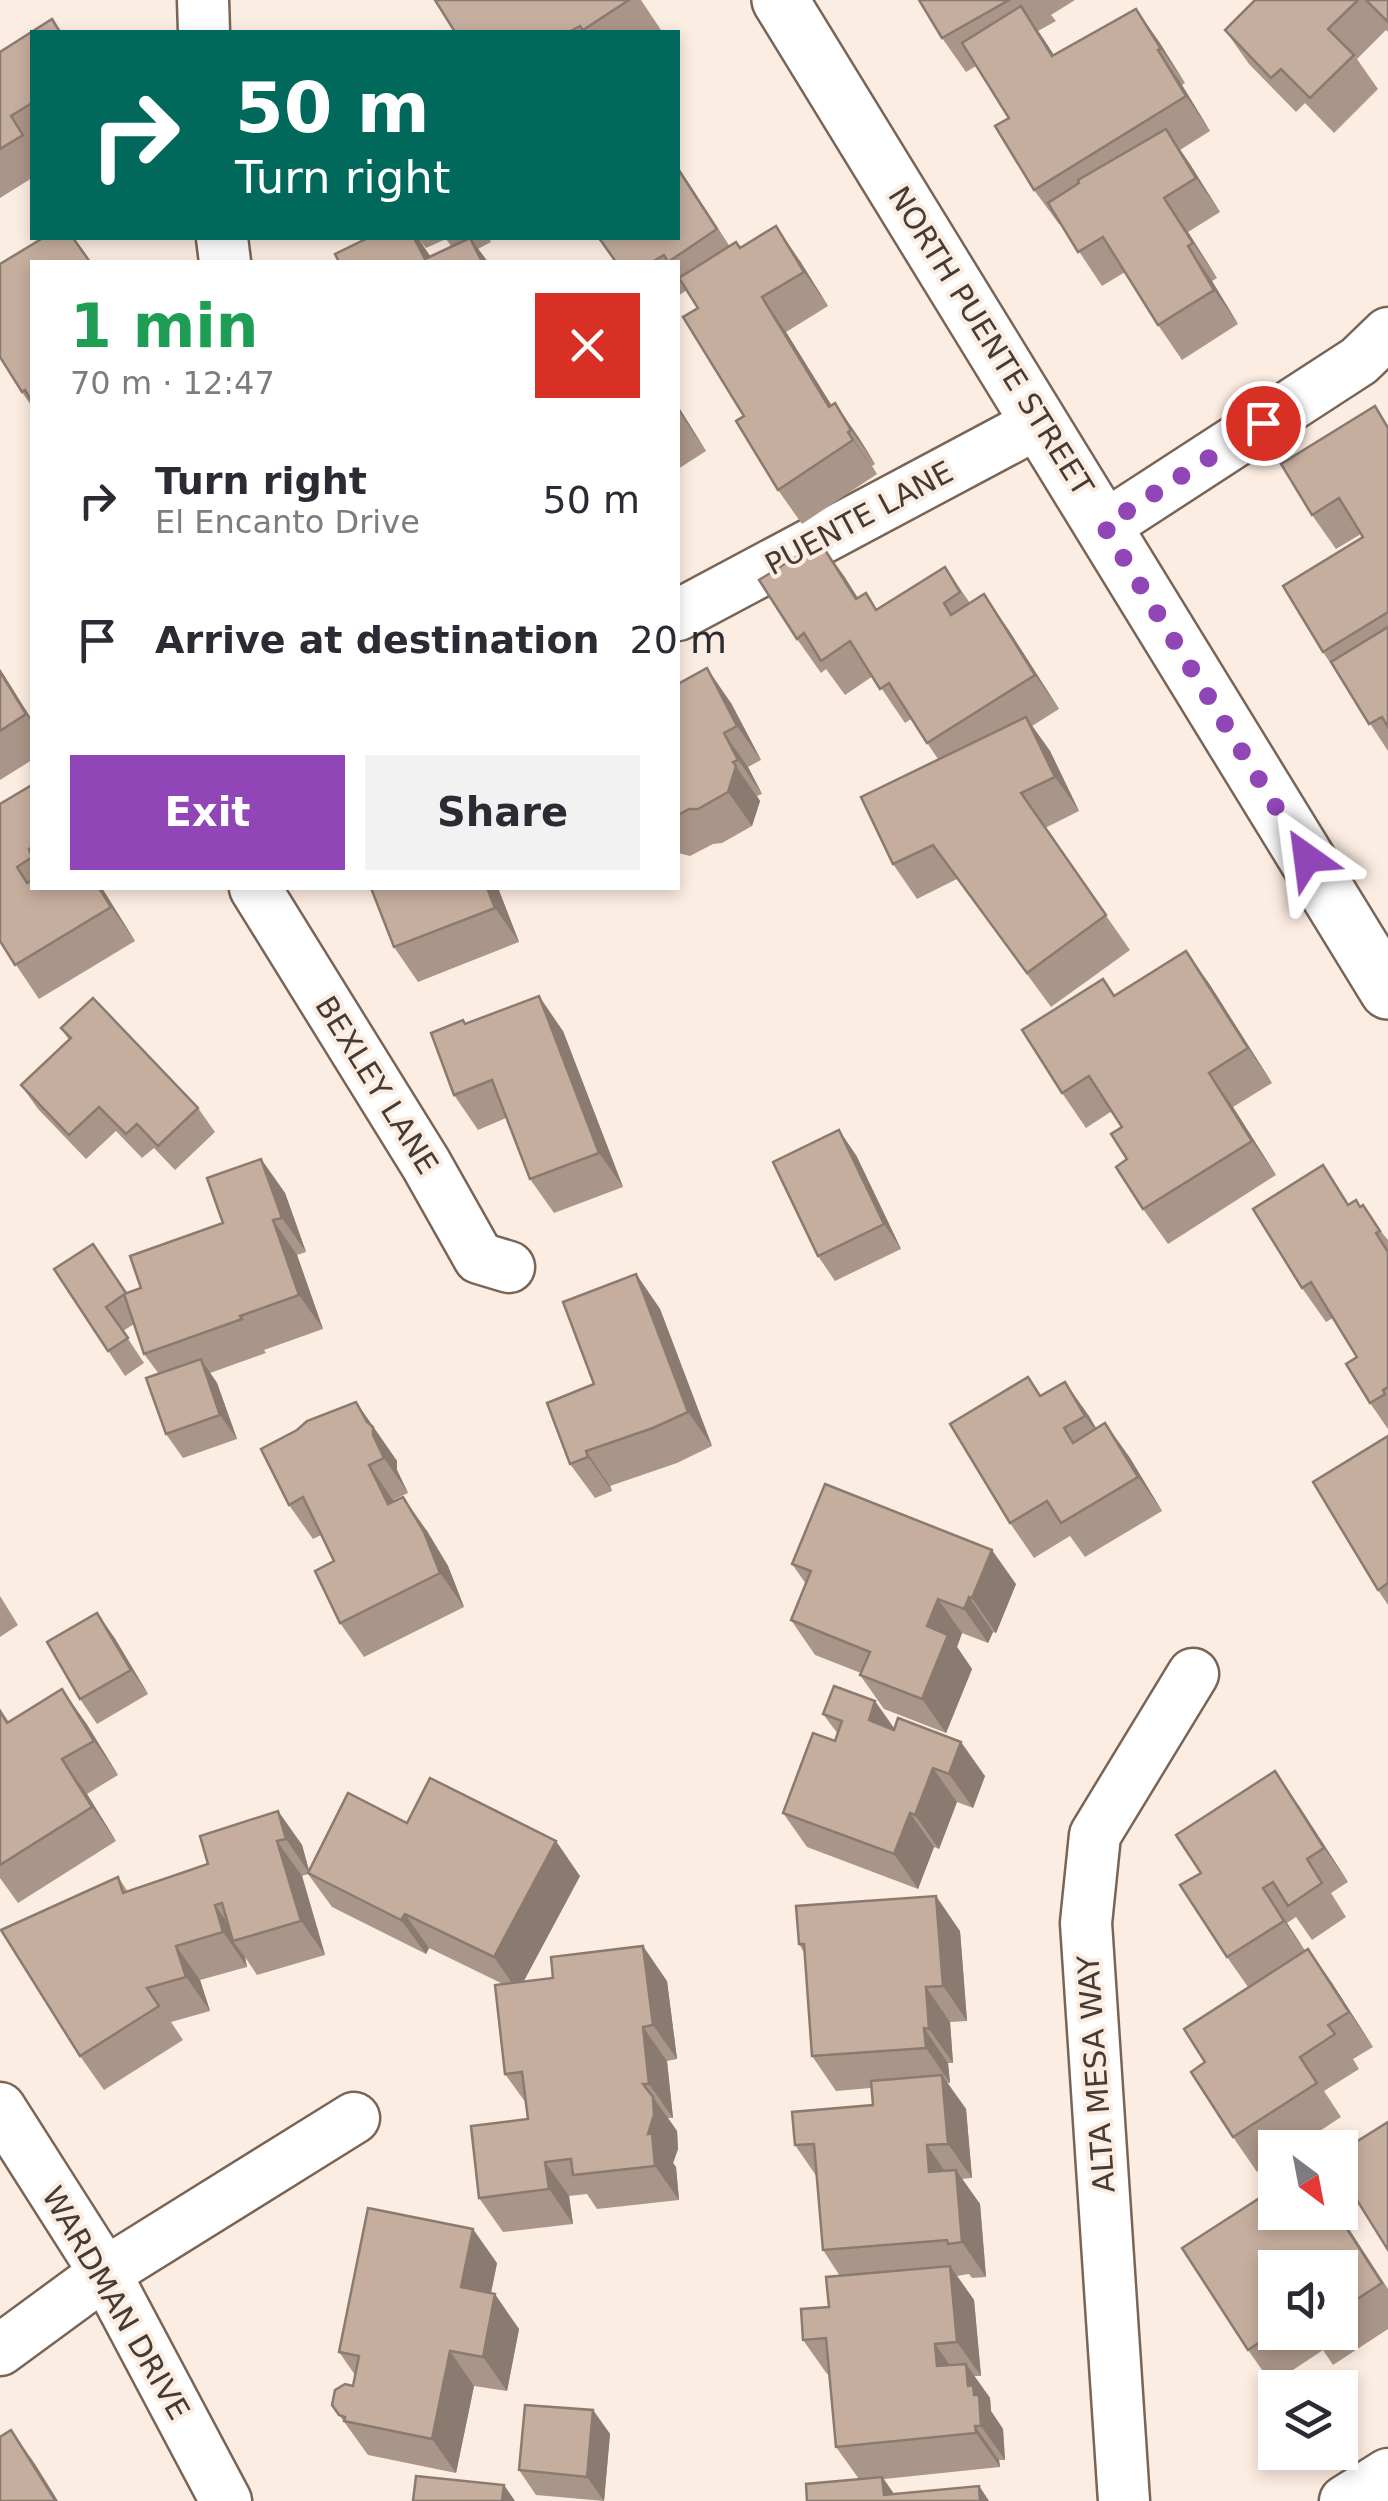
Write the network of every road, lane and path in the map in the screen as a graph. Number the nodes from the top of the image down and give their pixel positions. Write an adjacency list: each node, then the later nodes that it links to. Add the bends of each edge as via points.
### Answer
1 (203, 0): 3 (street)
2 (780, 0): 5 (street, NORTH PUENTE STREET)
3 (204, 30)
4 (1388, 333): 6 (street, via 1358,361)
5 (1040, 422): 6 (street, NORTH PUENTE STREET); 7 (street, PUENTE LANE)
6 (1104, 526): 9 (street, NORTH PUENTE STREET)
7 (680, 614)
8 (256, 890): 10 (street, BEXLEY LANE, via 480,1258)
9 (1388, 990)
10 (509, 1267)
11 (1193, 1674): 18 (street, ALTA MESA WAY, via 1095,1835 1086,1923)
12 (0, 2108): 14 (street, WARDMAN DRIVE)
13 (354, 2118): 14 (street)
14 (105, 2273): 15 (street); 17 (street, WARDMAN DRIVE)
15 (0, 2350)
16 (1388, 2474): 19 (street)
17 (226, 2501)
18 (1124, 2501)
19 (1345, 2501)

